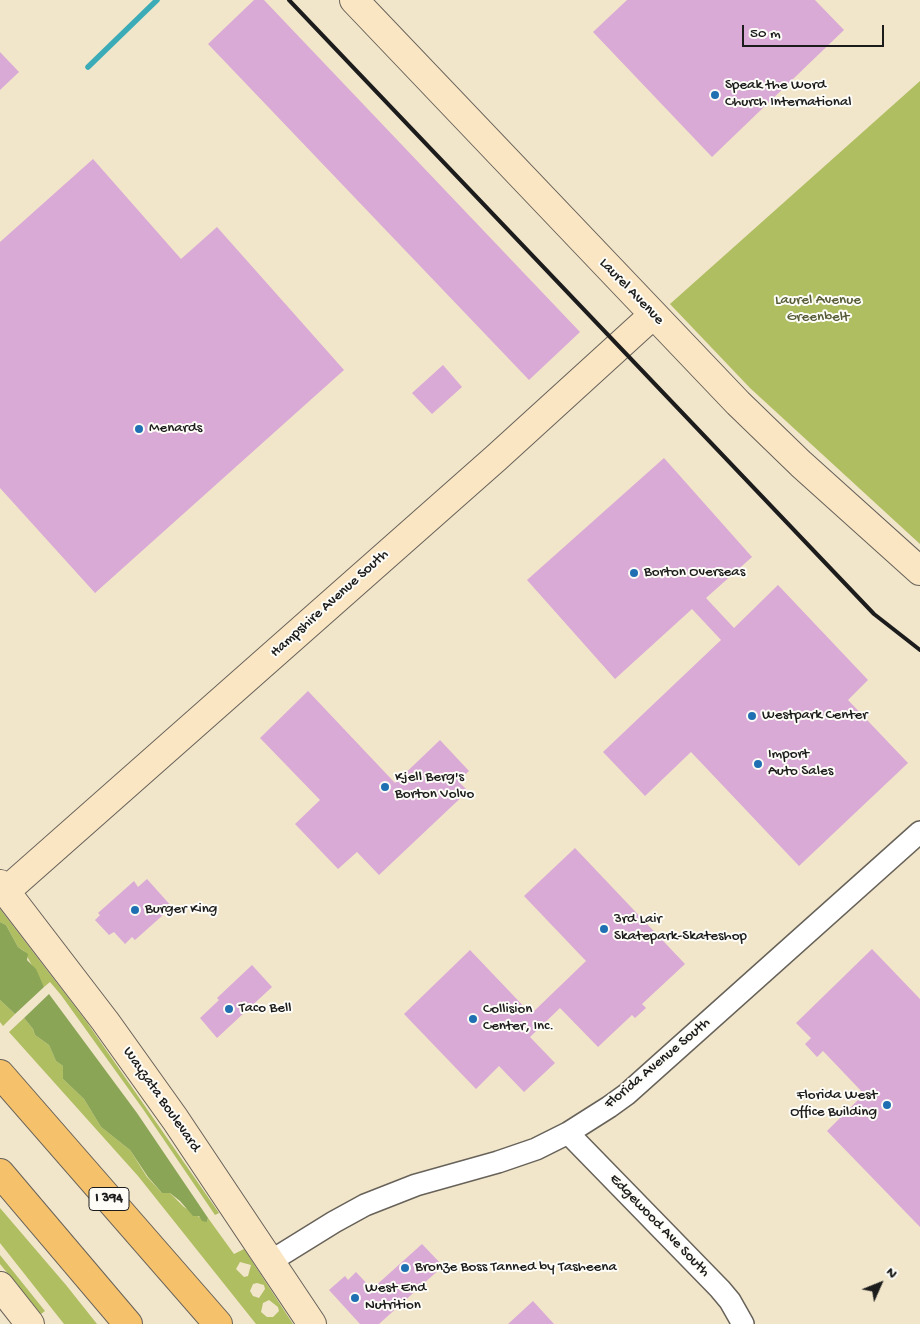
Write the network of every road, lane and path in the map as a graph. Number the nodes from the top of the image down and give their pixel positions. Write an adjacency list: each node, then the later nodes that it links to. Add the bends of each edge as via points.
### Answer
1 (354, 0): 2 (street, Laurel Avenue)
2 (654, 315): 3 (street, Laurel Avenue, via 801,464); 5 (street, Hampshire Avenue South, via 503,452)
3 (920, 571)
4 (920, 832): 7 (street, Florida Avenue South, via 626,1094)
5 (3, 888): 9 (street, Wayzata Boulevard, via 105,1021)
6 (0, 1074): 13 (highway, I 394)
7 (568, 1133): 9 (street, Florida Avenue South, via 498,1162 390,1194 334,1222); 15 (street, Edgewood Ave South, via 720,1289)
8 (0, 1172): 12 (highway)
9 (271, 1261): 14 (street, Wayzata Boulevard)
10 (0, 1286): 11 (street)
11 (30, 1324)
12 (128, 1324)
13 (218, 1324)
14 (312, 1324)
15 (743, 1324)

